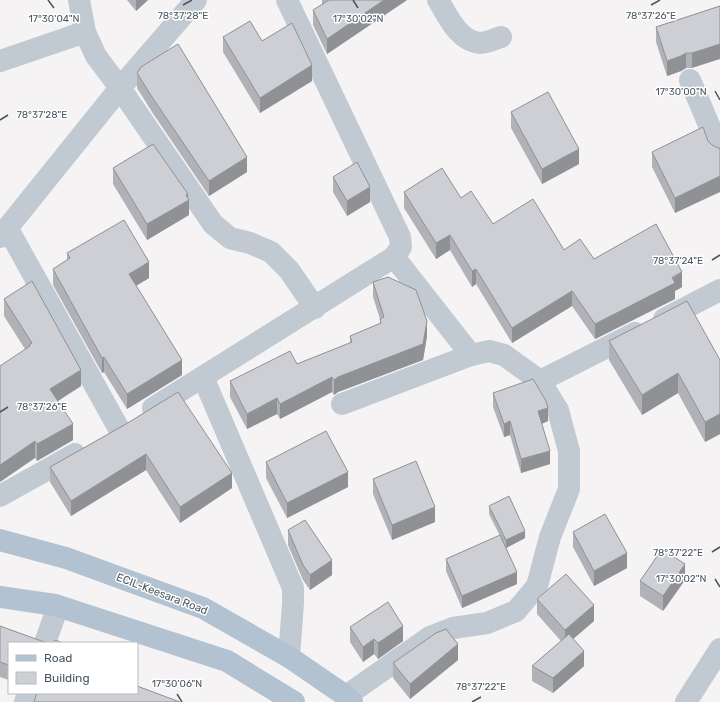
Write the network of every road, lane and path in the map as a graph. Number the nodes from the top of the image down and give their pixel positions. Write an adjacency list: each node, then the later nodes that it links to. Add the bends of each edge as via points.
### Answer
1 (79, 0): 5 (street)
2 (196, 0): 9 (street)
3 (286, 0): 12 (street, via 400,237 401,247)
4 (438, 0): 6 (street, via 457,31 470,41 482,43)
5 (86, 32): 7 (street); 9 (street, via 96,56)
6 (501, 37)
7 (0, 61)
8 (690, 80): 10 (street)
9 (120, 88): 11 (street); 14 (street, via 213,224 230,238 271,252 289,270)
10 (720, 151)
11 (4, 233): 19 (street)
12 (394, 258): 14 (street); 15 (street)
13 (720, 290): 17 (street)
14 (315, 308): 16 (street)
15 (471, 354): 17 (street, via 489,351 504,354); 18 (street)
16 (203, 377): 19 (street); 26 (street, via 293,588)
17 (540, 381): 27 (street, via 558,410 569,451 569,489 550,537 537,586 516,611 487,623 453,628 430,637)
18 (342, 404)
19 (119, 429): 20 (street)
20 (0, 496)
21 (0, 540): 26 (main road, ECIL-Keesara Road, via 66,558 203,608)
22 (0, 598): 23 (main road)
23 (58, 606): 24 (street); 28 (main road, via 227,661)
24 (45, 642)
25 (720, 649): 29 (street)
26 (288, 657): 27 (main road, ECIL-Keesara Road)
27 (349, 699)
28 (294, 702)
29 (686, 702)

